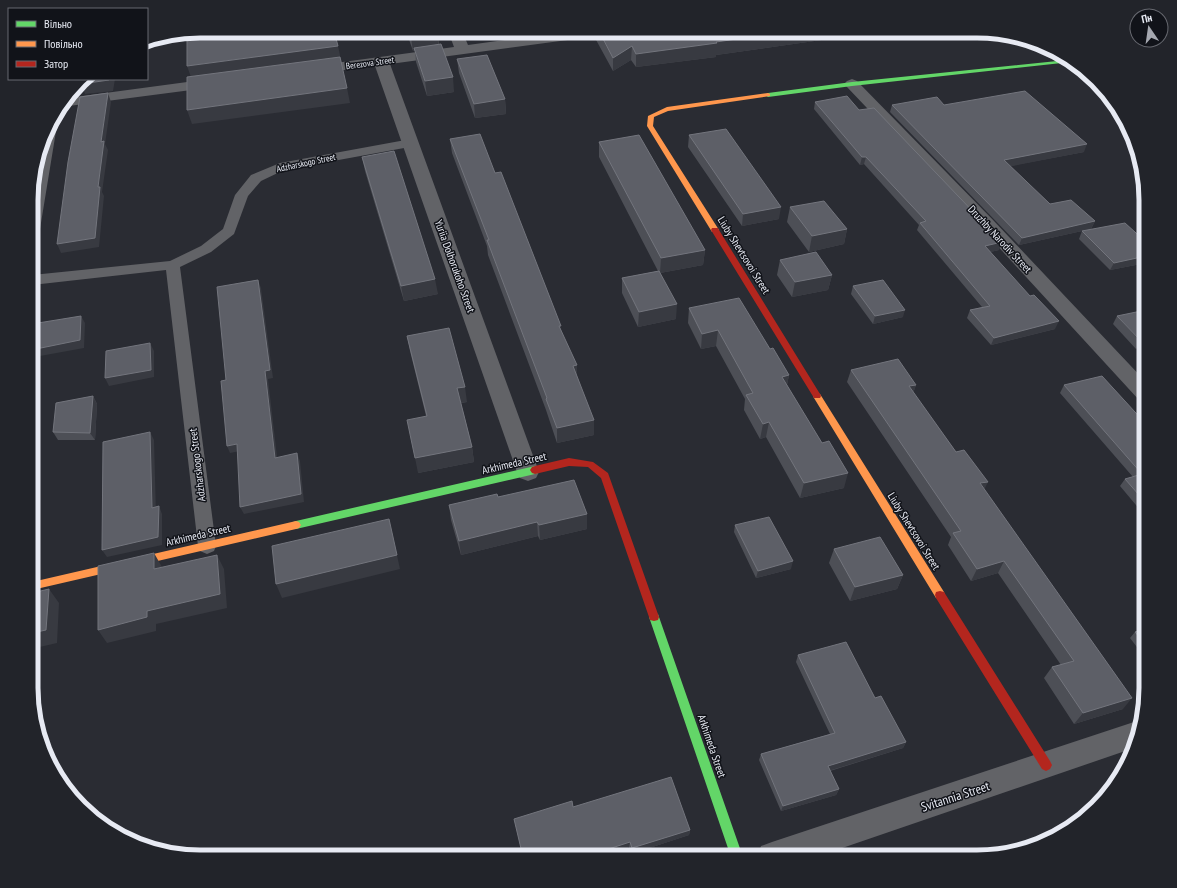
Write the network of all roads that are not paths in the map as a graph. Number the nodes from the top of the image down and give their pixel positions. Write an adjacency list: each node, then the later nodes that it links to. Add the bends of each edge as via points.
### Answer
1 (458, 38): 3 (street)
2 (553, 38): 3 (street, Berezova Street)
3 (463, 50): 4 (street, Berezova Street)
4 (381, 61): 6 (street, Berezova Street); 10 (street, Yuriia Dolhorukoho Street)
5 (1061, 62): 8 (street, Liuby Shevtsovoi Street)
6 (296, 72)
7 (234, 81): 9 (street)
8 (852, 84): 15 (street, Druzhby Narodiv Street); 20 (street, Liuby Shevtsovoi Street, via 667,109 651,116 650,126)
9 (72, 102)
10 (411, 143): 13 (lane, Adzharskogo Street, via 280,167 256,178 242,195 229,231 206,249); 16 (street, Yuriia Dolhorukoho Street)
11 (47, 148): 12 (lane)
12 (38, 200)
13 (173, 265): 14 (lane, Adzharskogo Street); 17 (lane, Adzharskogo Street)
14 (38, 279)
15 (1139, 387)
16 (528, 472): 17 (street, Arkhimeda Street); 21 (street, Arkhimeda Street, via 569,462 590,464 605,476)
17 (207, 546): 18 (street, Arkhimeda Street)
18 (38, 585)
19 (1131, 736): 20 (street, Svitannia Street)
20 (1046, 766): 22 (street, Svitannia Street)
21 (736, 850)
22 (793, 850)

